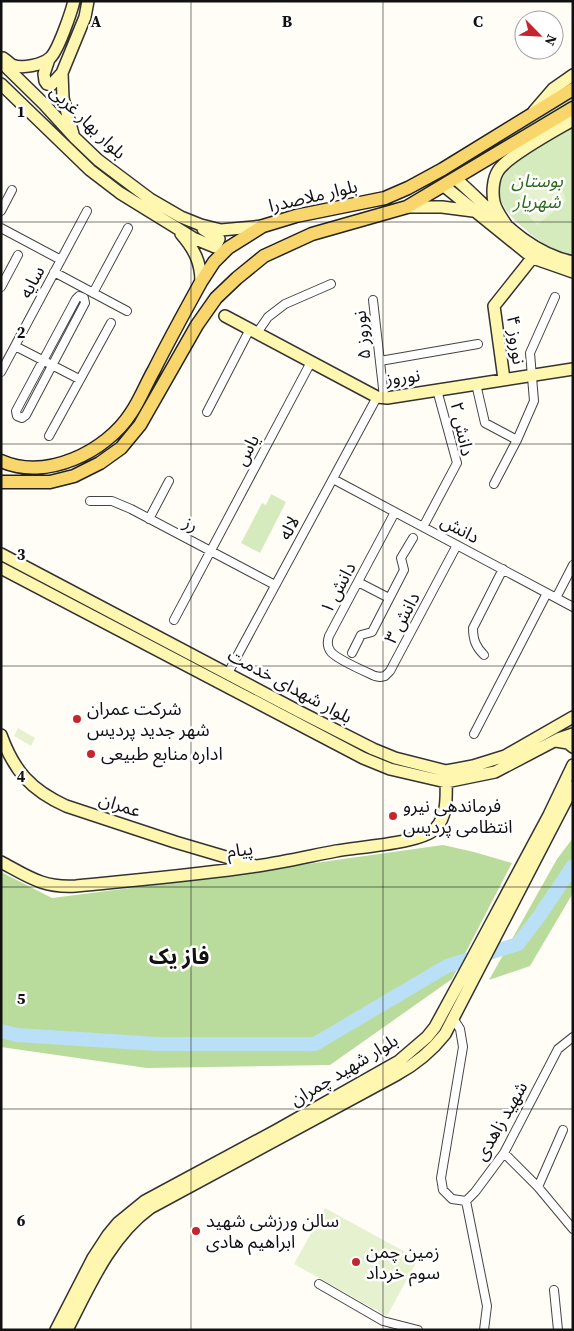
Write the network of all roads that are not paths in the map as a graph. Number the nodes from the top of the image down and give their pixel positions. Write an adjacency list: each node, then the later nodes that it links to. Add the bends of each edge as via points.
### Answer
1 (74, 1): 4 (main road)
2 (88, 1): 6 (main road)
3 (1, 57): 4 (main road, via 13,65 23,66)
4 (49, 59): 6 (main road, via 44,81 51,85)
5 (1, 62): 14 (main road, بلوار بهار غربی)
6 (62, 73): 14 (main road, via 63,98)
7 (573, 75): 11 (main road, via 553,89)
8 (1, 84): 25 (main road, بلوار بهار غربی, via 90,170 120,193)
9 (573, 89): 11 (main road, بلوار ملاصدرا)
10 (573, 108): 13 (main road, بلوار ملاصدرا)
11 (531, 115): 15 (main road, بلوار ملاصدرا)
12 (573, 120): 13 (main road)
13 (555, 125): 17 (main road, بلوار ملاصدرا); 27 (main road, via 498,171 493,188 494,202)
14 (74, 138): 25 (main road, بلوار بهار غربی, via 126,182)
15 (443, 169): 16 (main road, بلوار ملاصدرا); 17 (main road)
16 (432, 175): 18 (main road); 26 (main road, بلوار ملاصدرا, via 385,198)
17 (460, 183): 18 (main road, بلوار ملاصدرا); 20 (main road, via 454,190); 27 (main road)
18 (444, 186): 20 (main road); 21 (main road, بلوار ملاصدرا)
19 (12, 190): 23 (street)
20 (458, 198): 22 (main road)
21 (407, 207): 22 (main road); 66 (main road, بلوار ملاصدرا, via 338,226 289,244 264,256 237,278 216,298 197,325 140,425 121,448 100,463 74,476 50,482)
22 (472, 210): 30 (main road)
23 (1, 211)
24 (87, 211): 32 (street, سایه)
25 (181, 221): 26 (main road, via 222,230); 36 (main road, via 198,259)
26 (263, 226): 36 (main road, بلوار ملاصدرا, via 228,248)
27 (507, 226): 30 (main road)
28 (1, 228): 32 (street, سایه)
29 (128, 228): 39 (street)
30 (536, 254): 33 (main road); 35 (main road); 55 (main road, نوروز ۴, via 494,306)
31 (18, 255): 38 (street)
32 (61, 260): 34 (street, سایه)
33 (573, 262)
34 (54, 272): 39 (street); 47 (street, سایه)
35 (573, 272)
36 (200, 282): 63 (main road, بلوار ملاصدرا, via 130,414 113,434 92,450 46,467 26,468)
37 (331, 284): 45 (street, via 285,304)
38 (1, 287)
39 (93, 293): 42 (street)
40 (555, 297): 54 (street, via 530,353)
41 (373, 300): 49 (street, نوروز ۵)
42 (127, 311)
43 (225, 316): 45 (main road, نوروز)
44 (111, 323): 56 (street)
45 (254, 331): 50 (main road, نوروز); 60 (street)
46 (478, 344): 49 (street)
47 (15, 346): 48 (street); 53 (street, سایه)
48 (43, 360): 51 (street); 51 (street, via 16,411 17,416 22,418 26,415); 51 (street, via 76,299 79,296 84,298 85,303)
49 (380, 361): 59 (street, نوروز ۵)
50 (311, 362): 59 (main road, نوروز); 74 (street, یاس)
51 (52, 365): 56 (street)
52 (573, 368): 54 (main road, نوروز)
53 (2, 371)
54 (532, 375): 55 (main road, نوروز); 62 (street, via 534,401)
55 (504, 379): 57 (main road, نوروز)
56 (79, 380): 61 (street)
57 (476, 384): 58 (main road, نوروز); 62 (street, via 485,423)
58 (437, 390): 59 (main road, نوروز); 71 (street, دانش ۲, via 457,463)
59 (380, 397): 64 (street, لاله)
60 (207, 412)
61 (49, 436)
62 (517, 440): 67 (street)
63 (1, 461)
64 (333, 479): 69 (street, دانش); 80 (street, لاله)
65 (169, 481): 70 (street)
66 (1, 482)
67 (494, 484)
68 (90, 501): 70 (street, رز, via 112,501)
69 (395, 512): 71 (street, دانش); 79 (street, دانش ۱)
70 (149, 519): 74 (street, رز)
71 (423, 527): 73 (street, دانش)
72 (413, 538): 82 (street, via 401,558 404,570)
73 (457, 545): 78 (street, دانش); 88 (street, دانش ۳, via 390,671 380,678)
74 (211, 551): 80 (street, رز); 85 (street, یاس)
75 (1, 554): 89 (main road, بلوار شهدای خدمت)
76 (573, 564): 83 (street)
77 (1, 568): 96 (main road, بلوار شهدای خدمت, via 363,758 390,769)
78 (503, 570): 81 (street, دانش); 87 (street, via 473,628 473,638)
79 (358, 582): 82 (street); 88 (street, دانش ۱, via 327,642 332,653)
80 (276, 585): 89 (street, لاله)
81 (547, 593): 83 (street, دانش); 92 (street)
82 (389, 598): 86 (street, via 372,632 361,635)
83 (556, 598): 84 (street, دانش)
84 (573, 607)
85 (174, 620)
86 (352, 653)
87 (484, 655)
88 (356, 667)
89 (228, 673): 96 (main road, بلوار شهدای خدمت, via 373,749)
90 (555, 728): 91 (main road, بلوار شهدای خدمت); 94 (main road, via 564,731); 96 (main road, بلوار شهدای خدمت, via 499,758)
91 (571, 732): 94 (main road, via 563,742)
92 (474, 734)
93 (1, 735): 99 (main road, عمران, via 16,768 49,798 175,842)
94 (556, 740): 96 (main road, بلوار شهدای خدمت, via 495,772)
95 (573, 765): 100 (main road, بلوار شهید چمران, via 466,970)
96 (446, 776): 99 (main road, پیام, via 444,813 428,835)
97 (573, 787): 100 (main road, بلوار شهید چمران, via 481,964)
98 (1, 862): 99 (main road, پیام, via 40,883 61,887)
99 (258, 866)
100 (448, 1015): 105 (street, شهید زاهدی, via 460,1028 463,1046 441,1178 442,1190 452,1198); 110 (main road, بلوار شهید چمران, via 399,1061 138,1206 108,1235); 111 (main road, بلوار شهید چمران, via 445,1034 434,1048 410,1067 138,1217 104,1261)
101 (573, 1037): 103 (street, شهید زاهدی, via 558,1049)
102 (563, 1130): 104 (street)
103 (504, 1152): 104 (street); 105 (street, شهید زاهدی)
104 (538, 1187): 106 (street)
105 (466, 1201): 109 (street, via 487,1306)
106 (573, 1229)
107 (319, 1284): 112 (street, via 383,1321)
108 (554, 1290): 114 (street)
109 (484, 1328): 113 (street)
110 (56, 1330)
111 (68, 1330)
112 (418, 1330)
113 (476, 1330)
114 (558, 1330)

